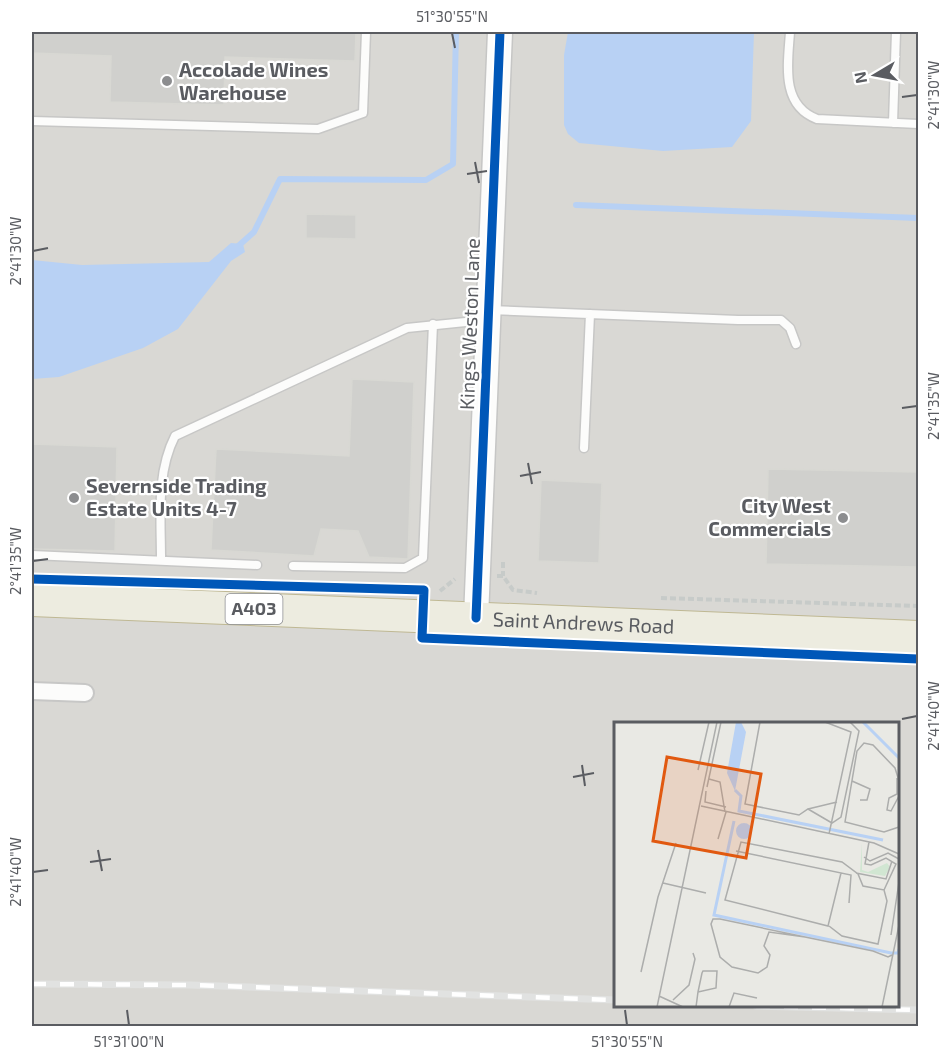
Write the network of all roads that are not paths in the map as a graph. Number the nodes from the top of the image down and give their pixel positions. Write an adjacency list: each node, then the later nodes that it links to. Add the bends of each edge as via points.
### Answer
1 (366, 32): 5 (lane, via 363,113 318,129)
2 (500, 32): 8 (street, Kings Weston Lane)
3 (790, 32): 6 (lane, via 789,87 793,99 808,115 817,119)
4 (897, 32): 6 (lane)
5 (32, 121)
6 (893, 123): 7 (lane)
7 (918, 124)
8 (489, 314): 9 (lane); 10 (lane); 18 (street, Kings Weston Lane)
9 (590, 314): 11 (lane, via 781,320 790,328); 12 (lane)
10 (433, 324): 14 (lane, via 407,328 175,436 166,454 161,484); 16 (lane, via 423,558 405,568)
11 (795, 344)
12 (584, 448)
13 (32, 555): 14 (lane)
14 (161, 559): 15 (lane)
15 (257, 565)
16 (293, 566)
17 (32, 600): 18 (highway, Saint Andrews Road / A403, via 424,603)
18 (476, 618): 19 (highway, Saint Andrews Road / A403)
19 (918, 637)
20 (32, 691): 21 (street)
21 (85, 693)

